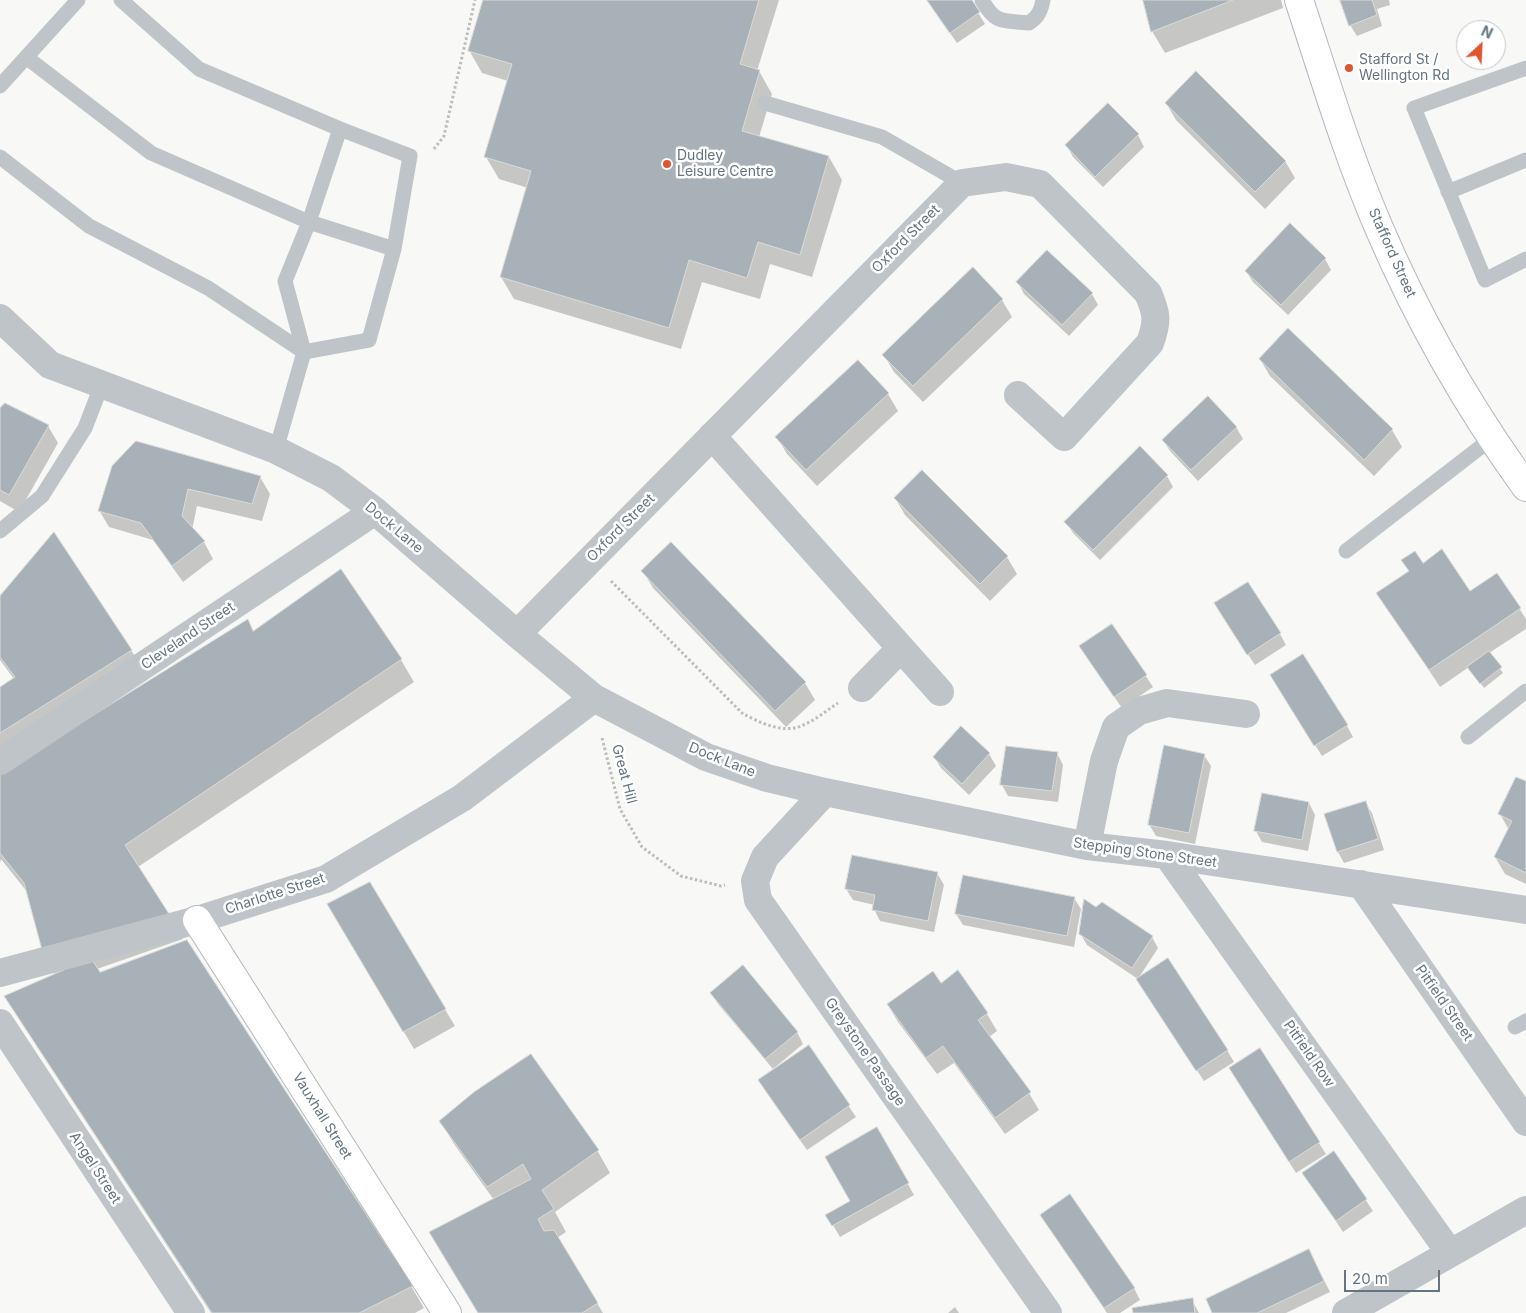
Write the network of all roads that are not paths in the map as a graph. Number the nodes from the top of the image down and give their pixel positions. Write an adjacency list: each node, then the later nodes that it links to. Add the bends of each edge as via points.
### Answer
1 (78, 0): 6 (lane)
2 (121, 0): 10 (lane, via 199,69)
3 (982, 0): 4 (lane, via 997,19 1029,23 1036,19)
4 (1043, 0)
5 (1299, 0): 23 (main road, Stafford Street, via 1339,122 1379,228 1424,324)
6 (26, 57): 8 (lane); 15 (lane, via 151,153)
7 (1526, 68): 14 (lane, via 1414,108)
8 (0, 86)
9 (765, 103): 13 (lane, via 882,137)
10 (340, 128): 15 (lane); 16 (lane, via 410,156)
11 (0, 157): 19 (lane, via 89,226 208,288)
12 (1526, 160): 14 (lane)
13 (962, 183): 21 (street, via 1006,177 1040,184 1148,292 1154,308 1156,327 1150,343 1064,437); 22 (street, Oxford Street)
14 (1448, 192): 17 (lane, via 1485,280)
15 (309, 222): 16 (lane); 19 (lane, via 285,281)
16 (394, 249): 19 (lane, via 368,340)
17 (1526, 259)
18 (0, 318): 20 (street, Dock Lane, via 50,365)
19 (304, 352): 24 (lane)
20 (102, 384): 24 (street, Dock Lane); 27 (lane, via 85,428 42,496)
21 (1018, 395)
22 (712, 436): 29 (street, Oxford Street); 30 (street)
23 (1491, 439): 25 (main road, Stafford Street); 28 (lane)
24 (276, 450): 26 (street, Dock Lane, via 330,478)
25 (1526, 487)
26 (375, 511): 29 (street, Dock Lane); 37 (street, Cleveland Street)
27 (0, 531)
28 (1346, 551)
29 (516, 634): 34 (street, Dock Lane)
30 (901, 648): 31 (street); 33 (street)
31 (862, 688)
32 (1526, 691): 36 (lane)
33 (940, 692)
34 (594, 698): 38 (street, Dock Lane, via 706,757); 44 (street, Charlotte Street, via 462,798 326,879)
35 (1246, 714): 40 (street, via 1166,703 1140,711 1116,727 1104,761)
36 (1468, 737)
37 (0, 761)
38 (766, 778): 39 (street, Stepping Stone Street)
39 (824, 792): 40 (street, Stepping Stone Street); 52 (street, Greystone Passage, via 765,857 756,881 758,900)
40 (1087, 846): 41 (street, Stepping Stone Street)
41 (1167, 855): 42 (street, Stepping Stone Street); 49 (street, Pitfield Row)
42 (1361, 884): 43 (street, Stepping Stone Street); 47 (street, Pitfield Street)
43 (1526, 910)
44 (197, 920): 45 (street, Charlotte Street); 51 (main road, Vauxhall Street)
45 (0, 973)
46 (0, 1023): 50 (street, Angel Street)
47 (1526, 1122)
48 (1526, 1210): 49 (street)
49 (1450, 1254): 53 (street)
50 (191, 1313)
51 (447, 1313)
52 (1048, 1313)
53 (1346, 1313)

